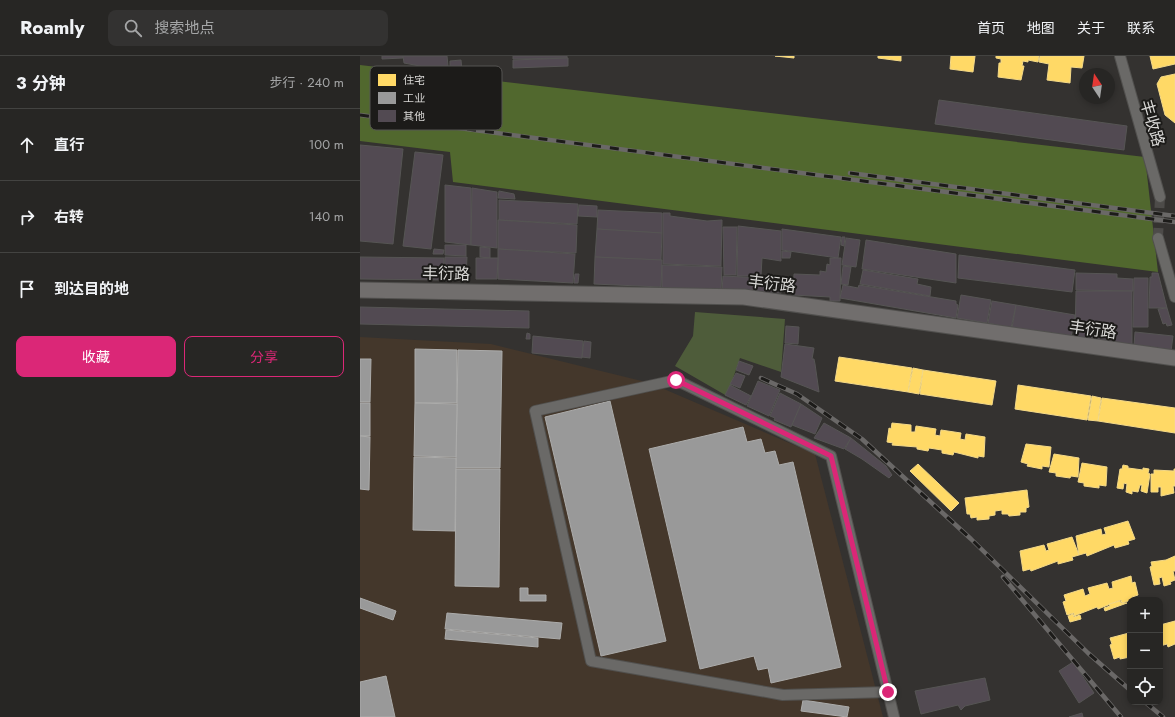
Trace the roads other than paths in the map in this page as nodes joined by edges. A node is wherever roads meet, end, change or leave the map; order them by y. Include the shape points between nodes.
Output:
1 (1120, 56) edge
2 (1160, 197) tunnel mouth
3 (1158, 238) tunnel mouth
4 (360, 290) edge
5 (1175, 297) edge
6 (1175, 358) edge
7 (888, 692) junction
8 (894, 717) edge

1 - 2 street, 丰收路
3 - 5 street
4 - 6 street, 丰衍路 via 744,297
7 - 7 street via 783,695 591,661 535,412 676,380 831,456
7 - 8 street

